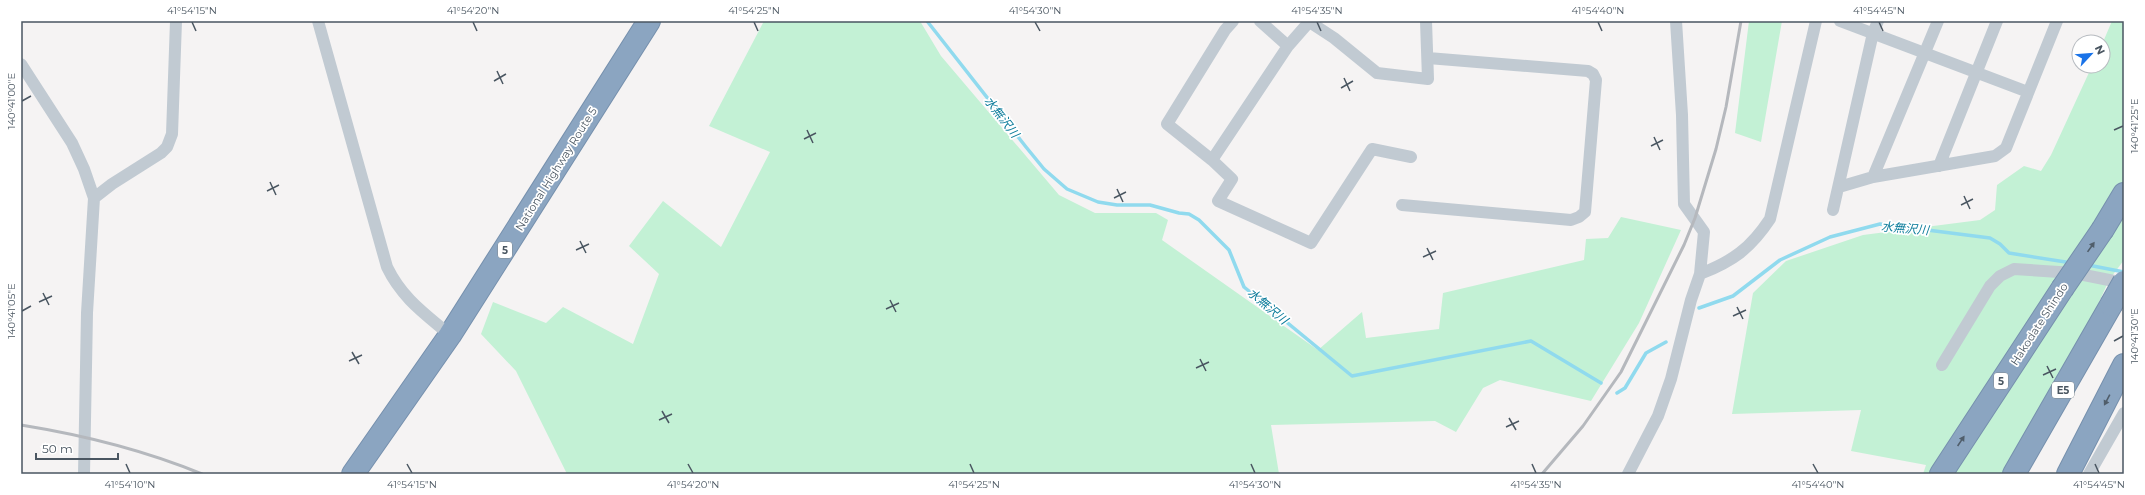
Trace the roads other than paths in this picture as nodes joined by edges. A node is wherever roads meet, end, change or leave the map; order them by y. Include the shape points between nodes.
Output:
1 (176, 21) edge
2 (318, 21) edge
3 (649, 21) edge
4 (1233, 21) edge
5 (1260, 21) edge
6 (1309, 21) edge
7 (1426, 21) edge
8 (1676, 21) edge
9 (1816, 21) edge
10 (1840, 21) edge
11 (1878, 21) edge
12 (1938, 21) edge
13 (1996, 21) edge
14 (2057, 21) edge
15 (1873, 33) junction
16 (1288, 46) junction
17 (1926, 53) junction
18 (1428, 58) junction
19 (21, 64) edge
20 (1975, 72) junction
21 (2028, 92) junction
22 (1411, 157) dead end
23 (1212, 160) junction
24 (1939, 166) junction
25 (1873, 177) junction
26 (1839, 187) junction
27 (2124, 194) edge
28 (94, 198) junction
29 (1402, 205) dead end
30 (1833, 210) dead end
31 (1700, 274) junction
32 (2124, 282) edge
33 (450, 335) junction
34 (1942, 365) dead end
35 (2124, 365) edge
36 (2124, 413) edge
37 (1942, 473) edge
38 (84, 474) edge
39 (353, 474) edge
40 (1628, 474) edge
41 (2014, 474) edge
42 (2068, 474) edge
43 (2089, 474) edge

1 - 28 street via 172,134 167,147
2 - 33 street via 387,267 406,298
3 - 33 highway, National Highway Route 5 / 5
4 - 23 street via 1167,124
5 - 16 street
6 - 16 street
6 - 18 street via 1377,73 1428,79
7 - 18 street
8 - 31 street via 1684,204 1704,232
9 - 31 street via 1770,219 1746,249 1727,263
10 - 15 street
11 - 15 street
12 - 17 street
13 - 20 street
14 - 21 street
15 - 17 street
15 - 26 street
16 - 23 street
17 - 20 street
17 - 25 street
18 - 29 street via 1588,71 1593,74 1596,80 1585,212 1571,220
19 - 28 street via 72,143
20 - 21 street
20 - 24 street
21 - 24 street via 2006,148 1995,156
22 - 23 street via 1372,149 1311,243 1218,201 1232,179
24 - 25 street
25 - 26 street
26 - 30 street
37 -> 27 highway, Hakodate Shindo / 5, bridge
28 - 38 street via 87,313
31 - 40 street via 1658,416
32 - 34 street via 2074,273 2014,269 2000,276 1990,286
32 - 41 highway, E5, bridge
33 - 39 highway, National Highway Route 5 / 5
35 -> 42 highway
36 - 43 street

